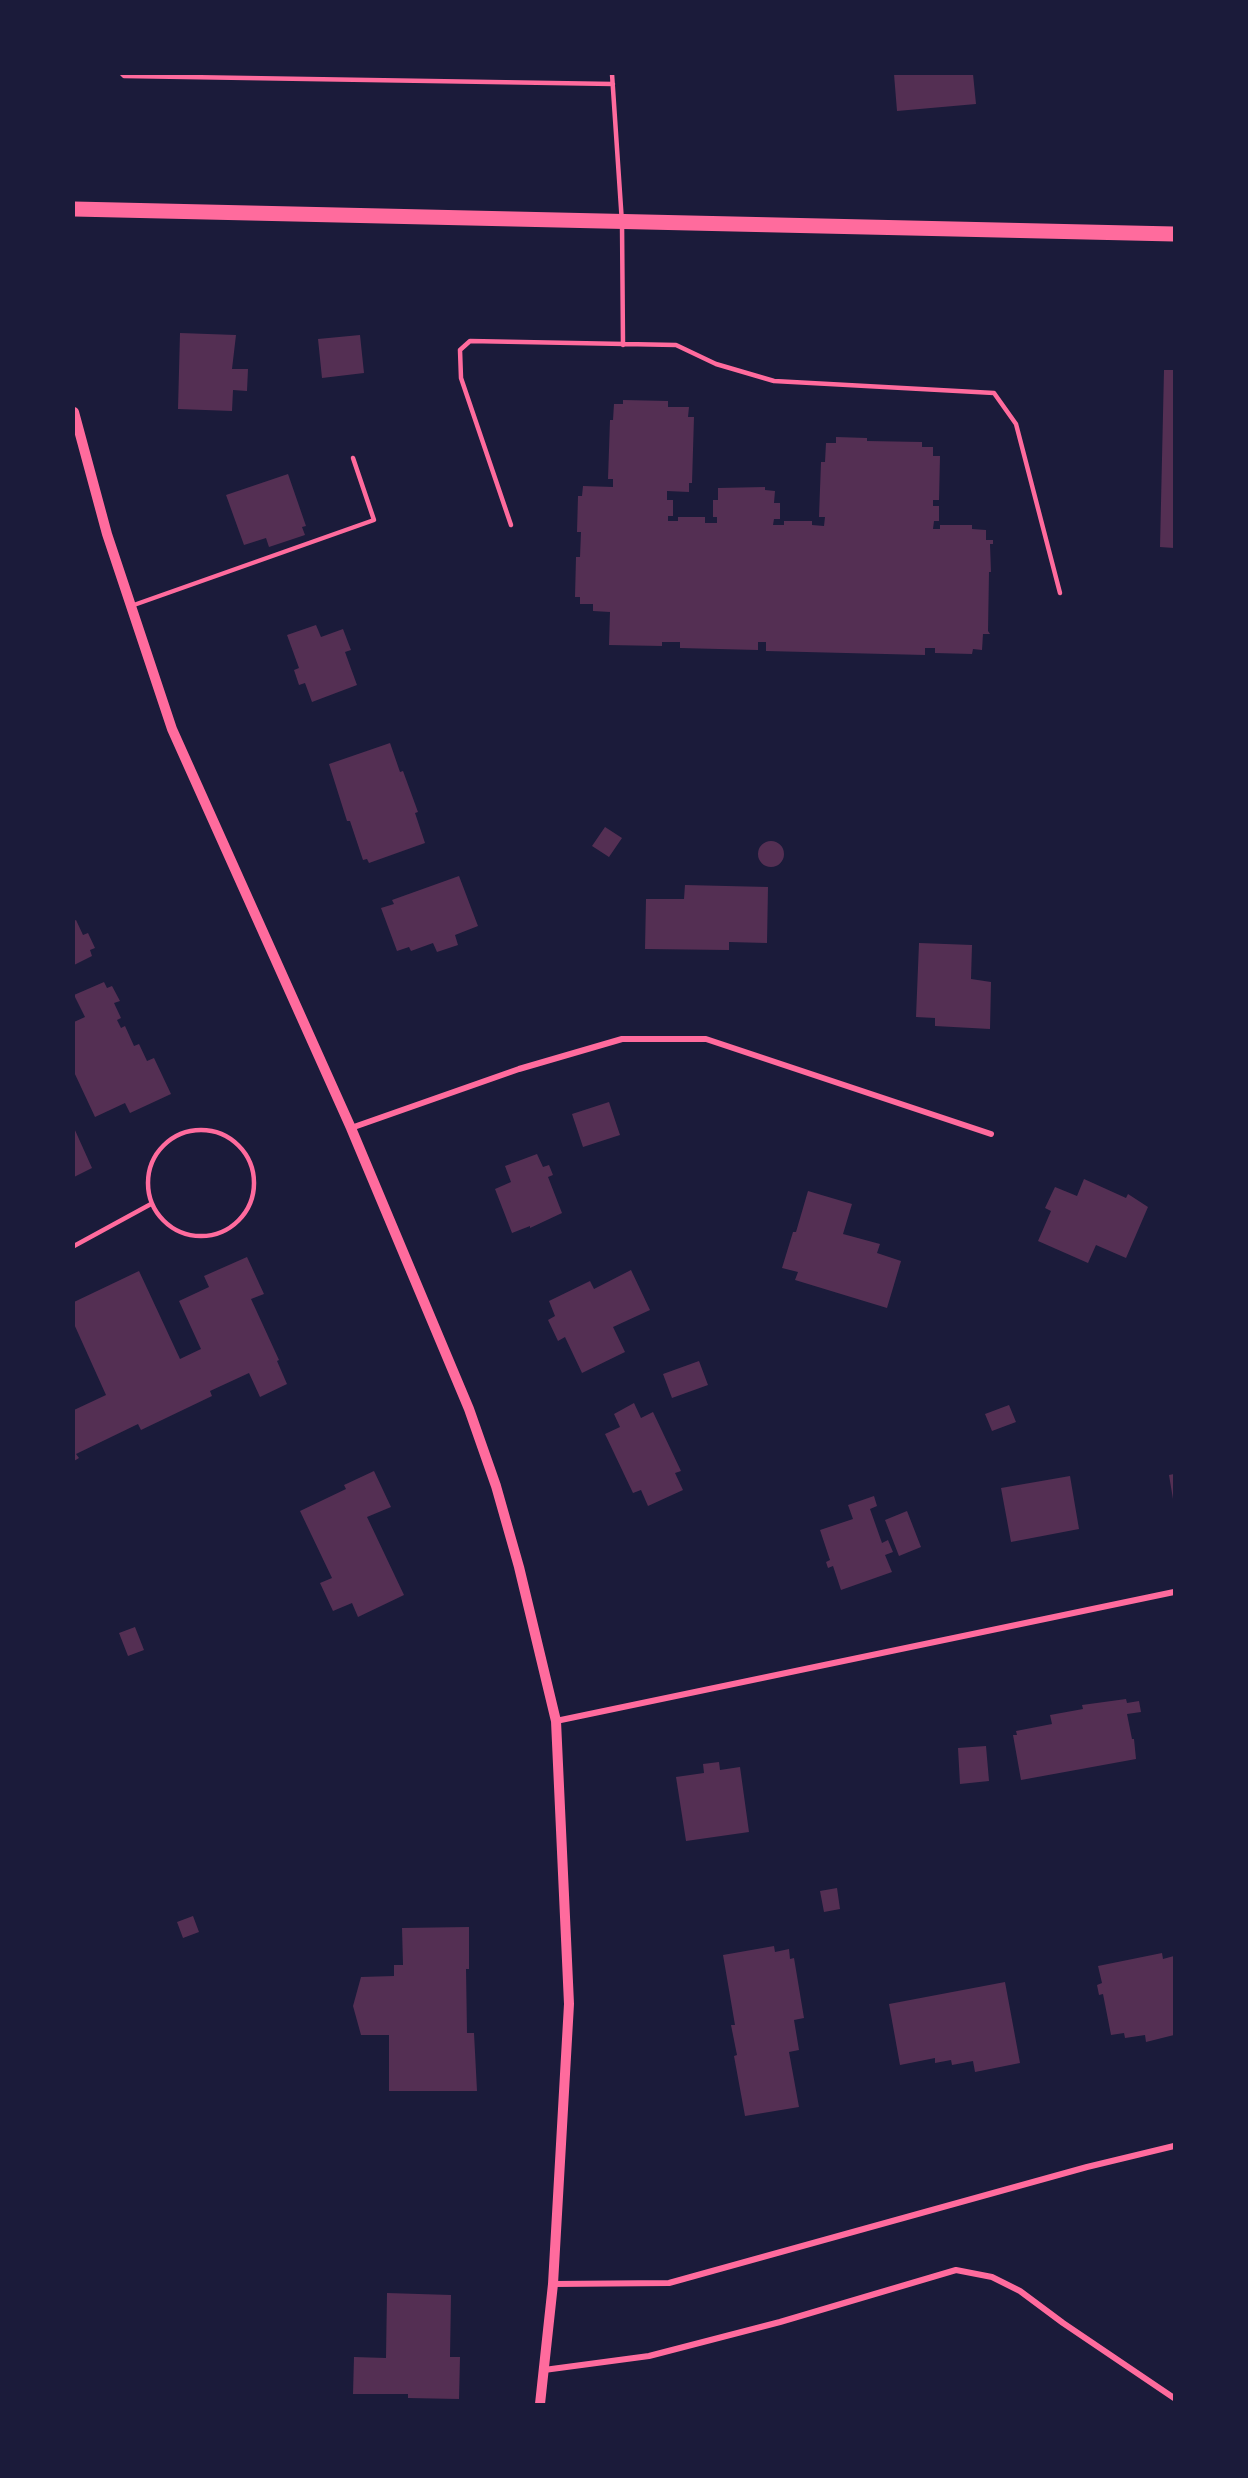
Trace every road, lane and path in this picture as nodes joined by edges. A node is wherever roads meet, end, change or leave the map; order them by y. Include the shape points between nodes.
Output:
1 (122, 74) edge
2 (612, 74) edge
3 (613, 84) junction
4 (74, 208) edge
5 (622, 223) junction
6 (1174, 234) edge
7 (623, 345) junction
8 (74, 412) edge
9 (353, 458) dead end
10 (511, 525) dead end
11 (1060, 593) dead end
12 (131, 606) junction
13 (351, 1128) junction
14 (991, 1134) dead end
15 (151, 1204) junction
16 (74, 1246) edge
17 (1174, 1592) edge
18 (556, 1721) junction
19 (1174, 2146) edge
20 (553, 2284) junction
21 (544, 2370) junction
22 (1174, 2398) edge
23 (540, 2404) edge

1 - 3 lane
2 - 3 lane
3 - 5 lane
4 - 5 main road
5 - 6 main road
5 - 7 lane
7 - 10 lane via 470,341 460,350 461,378
7 - 11 lane via 676,345 716,364 774,381 994,393 1016,424
8 - 12 street
9 - 12 lane via 374,520
12 - 13 street via 172,729
13 - 14 street via 519,1069 622,1039 706,1039
13 - 18 street via 439,1333 488,1464 519,1567
15 - 15 lane via 167,1224 189,1236 223,1232 237,1223 254,1194 249,1160 240,1147 212,1131 179,1134 165,1143 151,1164 147,1188
15 - 16 lane
17 - 18 street
18 - 20 street via 569,2004
19 - 20 street via 669,2283
20 - 21 street
21 - 22 street via 649,2356 956,2270 992,2277 1020,2291
21 - 23 street

